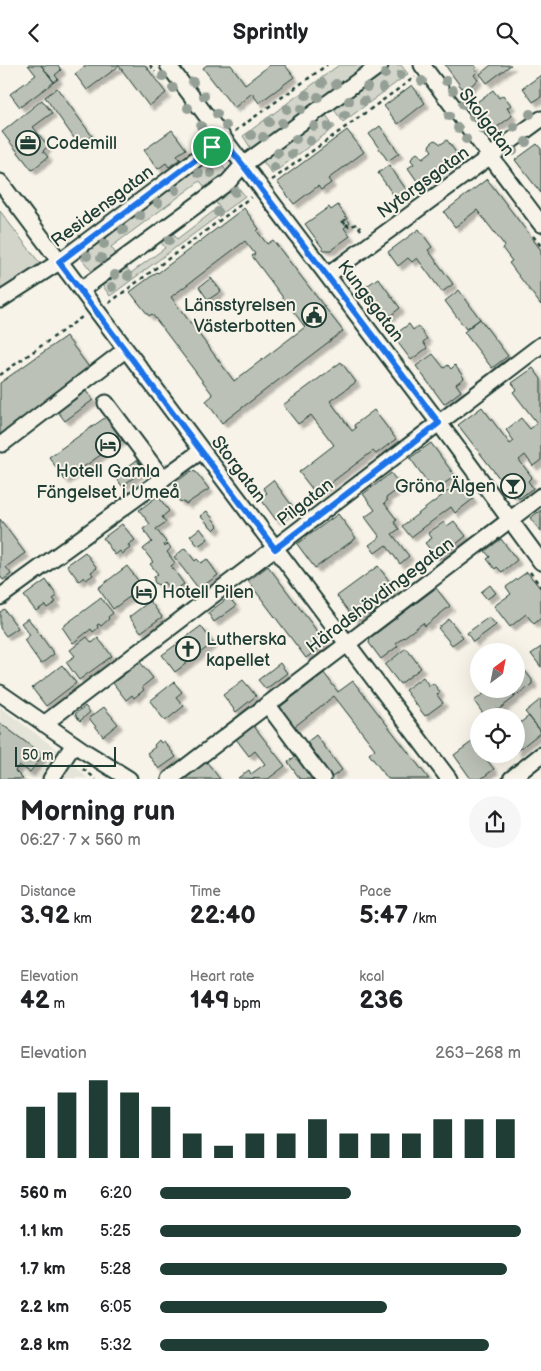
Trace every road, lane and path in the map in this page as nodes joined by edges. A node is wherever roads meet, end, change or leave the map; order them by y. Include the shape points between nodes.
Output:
1 (168, 65) edge
2 (327, 65) edge
3 (380, 65) edge
4 (424, 67) edge
5 (541, 119) edge
6 (223, 139) junction
7 (490, 157) junction
8 (243, 165) junction
9 (0, 182) edge
10 (266, 185) dead end
11 (254, 195) dead end
12 (344, 222) dead end
13 (541, 224) edge
14 (371, 243) junction
15 (59, 262) junction
16 (328, 275) junction
17 (80, 290) junction
18 (0, 300) edge
19 (96, 310) junction
20 (541, 345) edge
21 (125, 349) junction
22 (0, 375) edge
23 (106, 403) dead end
24 (439, 423) junction
25 (2, 444) dead end
26 (201, 451) junction
27 (163, 479) junction
28 (541, 496) edge
29 (510, 520) junction
30 (275, 549) junction
31 (541, 562) edge
32 (0, 597) edge
33 (347, 642) junction
34 (0, 693) edge
35 (267, 704) junction
36 (44, 724) junction
37 (74, 744) junction
38 (541, 755) edge
39 (54, 777) edge
40 (129, 779) edge
41 (170, 779) edge
42 (323, 779) edge
43 (449, 779) edge
44 (510, 779) edge

1 - 6 street, Kungsgatan
2 - 6 path
3 - 8 street
4 - 7 street, Skolgatan
4 - 10 path
5 - 7 street, Nytorgsgatan
6 - 8 street, Kungsgatan
6 - 15 street, Residensgatan
7 - 13 street, Skolgatan
7 - 14 street, Nytorgsgatan
8 - 16 street, Kungsgatan
8 - 17 street via 228,182
9 - 15 street, Storgatan
11 - 19 path
12 - 14 path via 349,227 356,224
14 - 16 street, Nytorgsgatan
15 - 17 street, Storgatan
15 - 18 street, Residensgatan
16 - 24 street, Kungsgatan
17 - 19 street, Storgatan
19 - 21 street, Storgatan
19 - 22 path
20 - 24 street, Pilgatan
21 - 25 street
21 - 26 street, Storgatan
23 - 27 street
24 - 29 street, Kungsgatan
24 - 30 street, Pilgatan
26 - 27 street
26 - 30 street, Storgatan
27 - 32 street
28 - 29 street, Häradshövdingegatan
29 - 31 street, Kungsgatan
29 - 33 street, Häradshövdingegatan
30 - 33 street, Storgatan
30 - 36 street, Pilgatan
33 - 35 street, Häradshövdingegatan
33 - 43 street, Storgatan
34 - 36 street
35 - 41 street, Häradshövdingegatan
35 - 42 street
36 - 37 street
37 - 39 street
37 - 40 street
38 - 44 street

